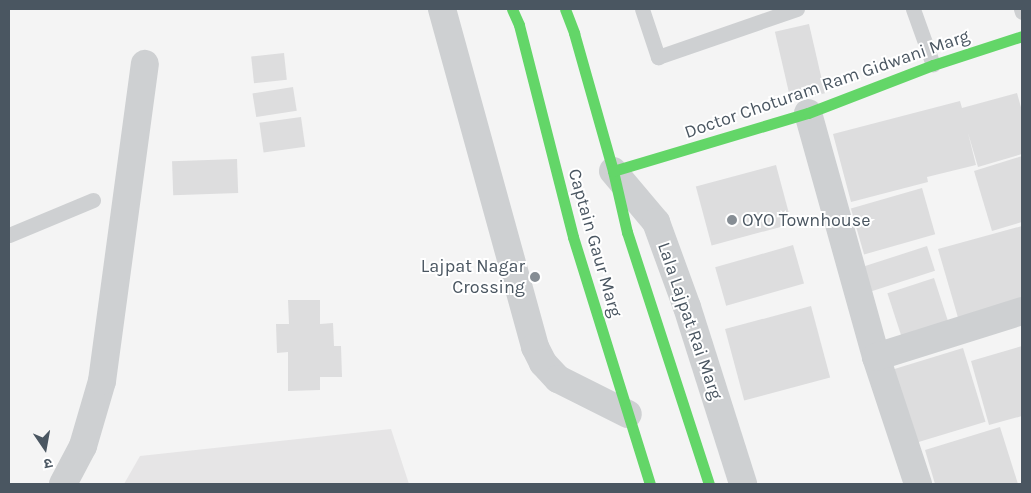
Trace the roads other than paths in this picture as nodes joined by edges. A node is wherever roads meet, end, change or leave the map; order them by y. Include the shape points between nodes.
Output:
1 (442, 9) edge
2 (512, 9) edge
3 (565, 9) edge
4 (642, 9) edge
5 (797, 9) edge
6 (913, 9) edge
7 (1022, 36) edge
8 (145, 64) dead end
9 (933, 65) junction
10 (808, 113) junction
11 (613, 171) junction
12 (93, 200) dead end
13 (9, 235) edge
14 (1022, 311) edge
15 (876, 357) junction
16 (628, 414) junction
17 (63, 484) edge
18 (650, 484) edge
19 (709, 484) edge
20 (743, 484) edge
21 (918, 484) edge

1 - 16 street via 535,347 543,363 558,379
2 - 16 main road, Captain Gaur Marg via 519,25 573,237
3 - 11 main road
4 - 5 lane via 658,57
6 - 9 lane
7 - 9 main road, Doctor Choturam Ram Gidwani Marg
8 - 17 street via 102,381 83,446
9 - 10 main road, Doctor Choturam Ram Gidwani Marg
10 - 11 main road, Doctor Choturam Ram Gidwani Marg
10 - 15 street
11 - 19 main road via 627,232
11 - 20 street, Lala Lajpat Rai Marg via 656,222 687,307
12 - 13 lane
14 - 15 street
15 - 21 street
16 - 18 main road, Captain Gaur Marg

